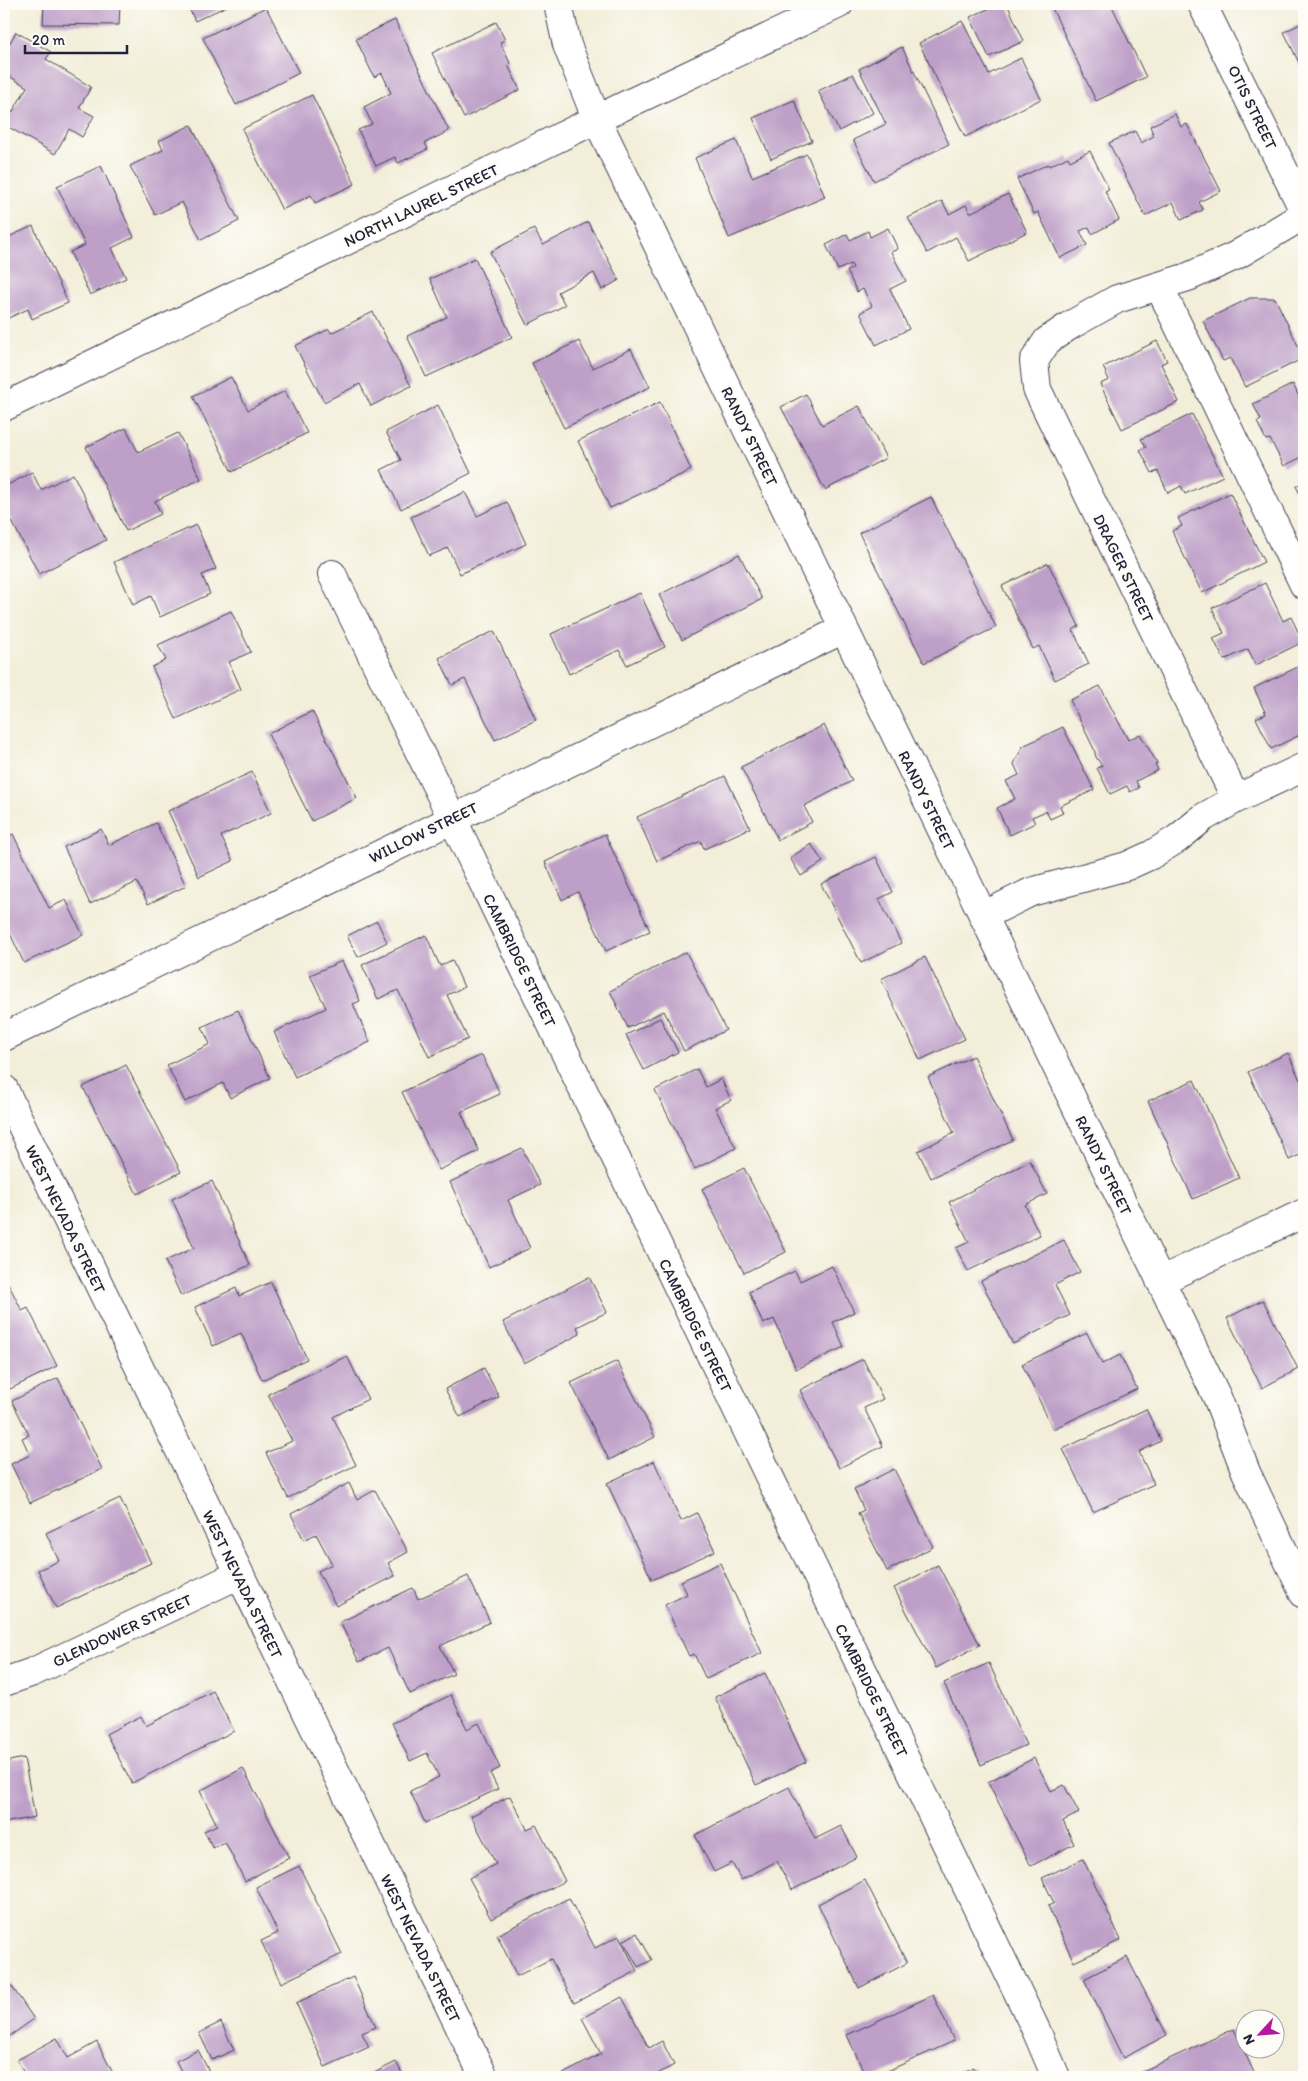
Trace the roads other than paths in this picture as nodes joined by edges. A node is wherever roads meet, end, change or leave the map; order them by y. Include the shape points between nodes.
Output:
1 (558, 4) edge
2 (839, 4) edge
3 (1202, 4) edge
4 (596, 120) junction
5 (1304, 211) edge
6 (1304, 215) edge
7 (1159, 286) junction
8 (4, 407) edge
9 (332, 574) dead end
10 (1304, 585) edge
11 (844, 628) junction
12 (1304, 767) edge
13 (1236, 799) junction
14 (452, 818) junction
15 (983, 916) junction
16 (4, 1037) edge
17 (4, 1090) edge
18 (1304, 1213) edge
19 (1160, 1281) junction
20 (238, 1575) junction
21 (1304, 1594) edge
22 (4, 1682) edge
23 (484, 2077) edge
24 (1056, 2077) edge

1 - 4 street, RANDY STREET via 567,45
2 - 4 street, NORTH LAUREL STREET
3 - 5 street, OTIS STREET
4 - 8 street, NORTH LAUREL STREET
4 - 11 street, RANDY STREET
6 - 7 street, DRAGER STREET via 1235,256
7 - 10 street
7 - 13 street, DRAGER STREET via 1117,299 1047,342 1034,361 1036,388
9 - 14 street, CAMBRIDGE STREET
11 - 14 street, WILLOW STREET
11 - 15 street, RANDY STREET
12 - 13 street
13 - 15 street via 1204,817 1151,855 1127,866 1031,892
14 - 16 street, WILLOW STREET
14 - 24 street, CAMBRIDGE STREET
15 - 19 street, RANDY STREET
17 - 20 street, WEST NEVADA STREET
18 - 19 street
19 - 21 street, RANDY STREET via 1217,1397 1246,1472
20 - 22 street, GLENDOWER STREET via 33,1672
20 - 23 street, WEST NEVADA STREET

